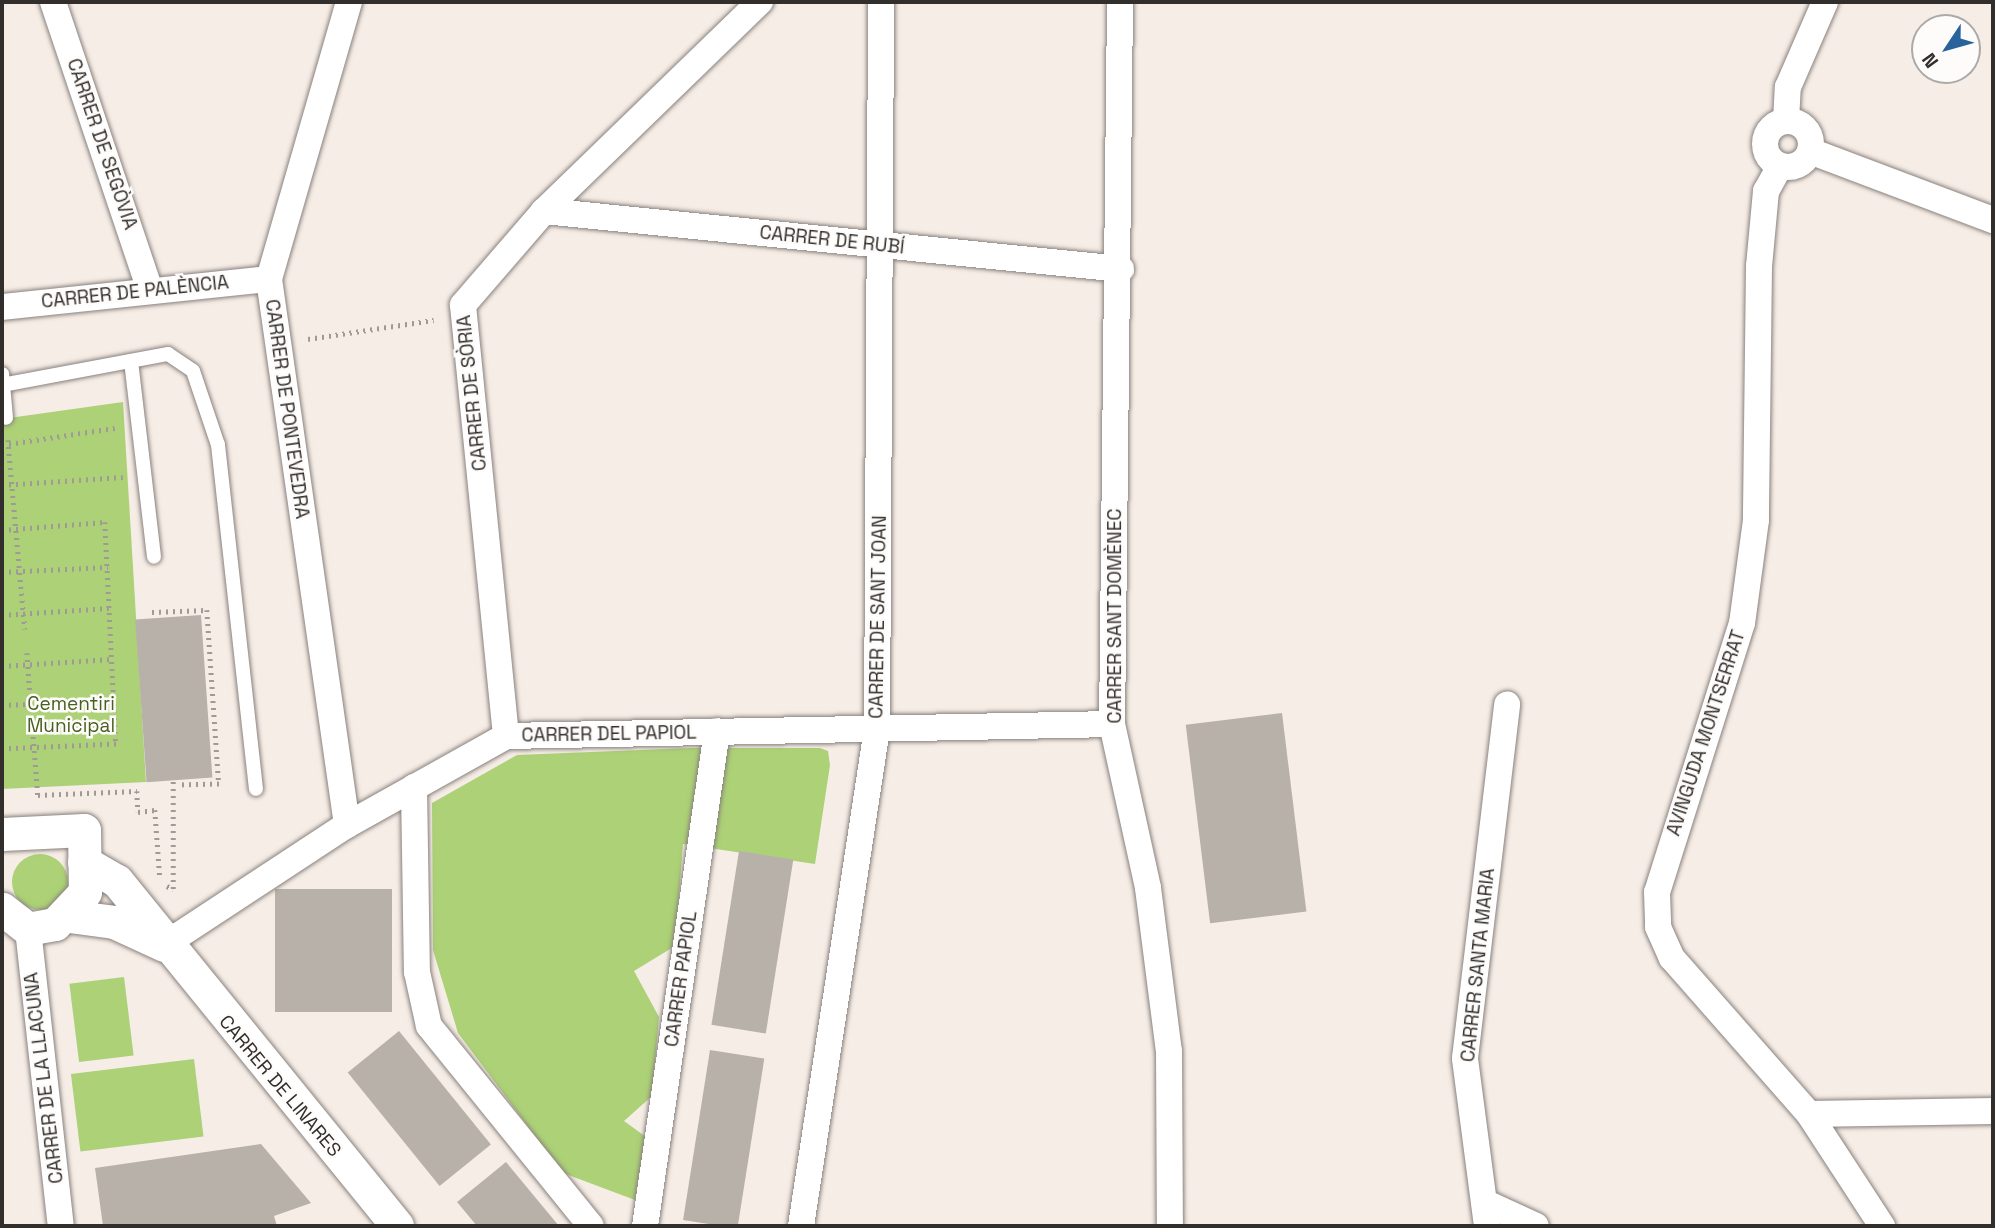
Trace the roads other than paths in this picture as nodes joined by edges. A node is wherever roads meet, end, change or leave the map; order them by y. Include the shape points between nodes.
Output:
1 (53, 2) edge
2 (349, 2) edge
3 (760, 2) edge
4 (881, 2) edge
5 (1120, 2) edge
6 (1825, 2) edge
7 (1786, 121) junction
8 (1810, 151) junction
9 (1780, 166) junction
10 (544, 211) junction
11 (1993, 220) edge
12 (881, 244) junction
13 (1121, 269) junction
14 (269, 279) junction
15 (149, 287) junction
16 (2, 306) edge
17 (131, 361) junction
18 (2, 381) edge
19 (6, 418) road end
20 (154, 557) dead end
21 (1507, 704) dead end
22 (1112, 724) junction
23 (877, 729) junction
24 (717, 731) junction
25 (506, 736) junction
26 (414, 787) junction
27 (256, 789) dead end
28 (348, 825) junction
29 (2, 834) edge
30 (84, 862) junction
31 (69, 916) junction
32 (10, 918) edge
33 (164, 945) junction
34 (1993, 1111) edge
35 (1809, 1114) junction
36 (1486, 1214) edge
37 (61, 1226) edge
38 (397, 1226) edge
39 (591, 1226) edge
40 (645, 1226) edge
41 (801, 1226) edge
42 (1170, 1226) edge
43 (1536, 1226) edge
44 (1882, 1226) edge

1 - 15 street, CARRER DE SEGÒVIA
2 - 14 street, CARRER DE PONTEVEDRA
3 - 10 street, CARRER DE SÒRIA
4 - 12 street, CARRER DE SANT JOAN
5 - 13 street, CARRER SANT DOMÈNEC
6 - 7 street via 1788,87
7 - 8 street via 1806,130
7 - 9 street via 1773,126 1765,143
8 - 9 street via 1798,165
8 - 11 street
9 - 35 street, AVINGUDA MONTSERRAT via 1766,191 1759,266 1756,520 1742,623 1657,892 1658,928 1672,958
10 - 12 street, CARRER DE RUBÍ
10 - 25 street, CARRER DE SÒRIA via 463,305
12 - 13 street, CARRER DE RUBÍ
12 - 23 street, CARRER DE SANT JOAN
13 - 22 street, CARRER SANT DOMÈNEC
14 - 15 street, CARRER DE PALÈNCIA
14 - 28 street, CARRER DE PONTEVEDRA
15 - 16 street, CARRER DE PALÈNCIA
17 - 18 lane
17 - 20 lane
17 - 27 lane via 168,354 193,371 218,445
18 - 19 lane
21 - 36 street, CARRER SANTA MARIA via 1465,1058
22 - 23 street, CARRER DEL PAPIOL
22 - 42 street, CARRER SANT DOMÈNEC via 1148,888 1169,1051
23 - 24 street, CARRER DEL PAPIOL
23 - 41 street, CARRER DE SANT JOAN
24 - 25 street, CARRER DEL PAPIOL
24 - 40 street, CARRER PAPIOL
25 - 26 street, CARRER DEL PAPIOL
26 - 28 street, CARRER DEL PAPIOL
26 - 39 street via 417,972 429,1026
28 - 33 street, CARRER DEL PAPIOL
29 - 30 street via 84,830
30 - 31 street via 85,892
30 - 33 street, CARRER DE LINARES via 117,881
31 - 32 street
31 - 33 street, CARRER DE LINARES via 114,922
32 - 37 street, CARRER DE LA LLACUNA
33 - 38 street, CARRER DE LINARES
34 - 35 street
35 - 44 street, AVINGUDA MONTSERRAT
36 - 43 street

